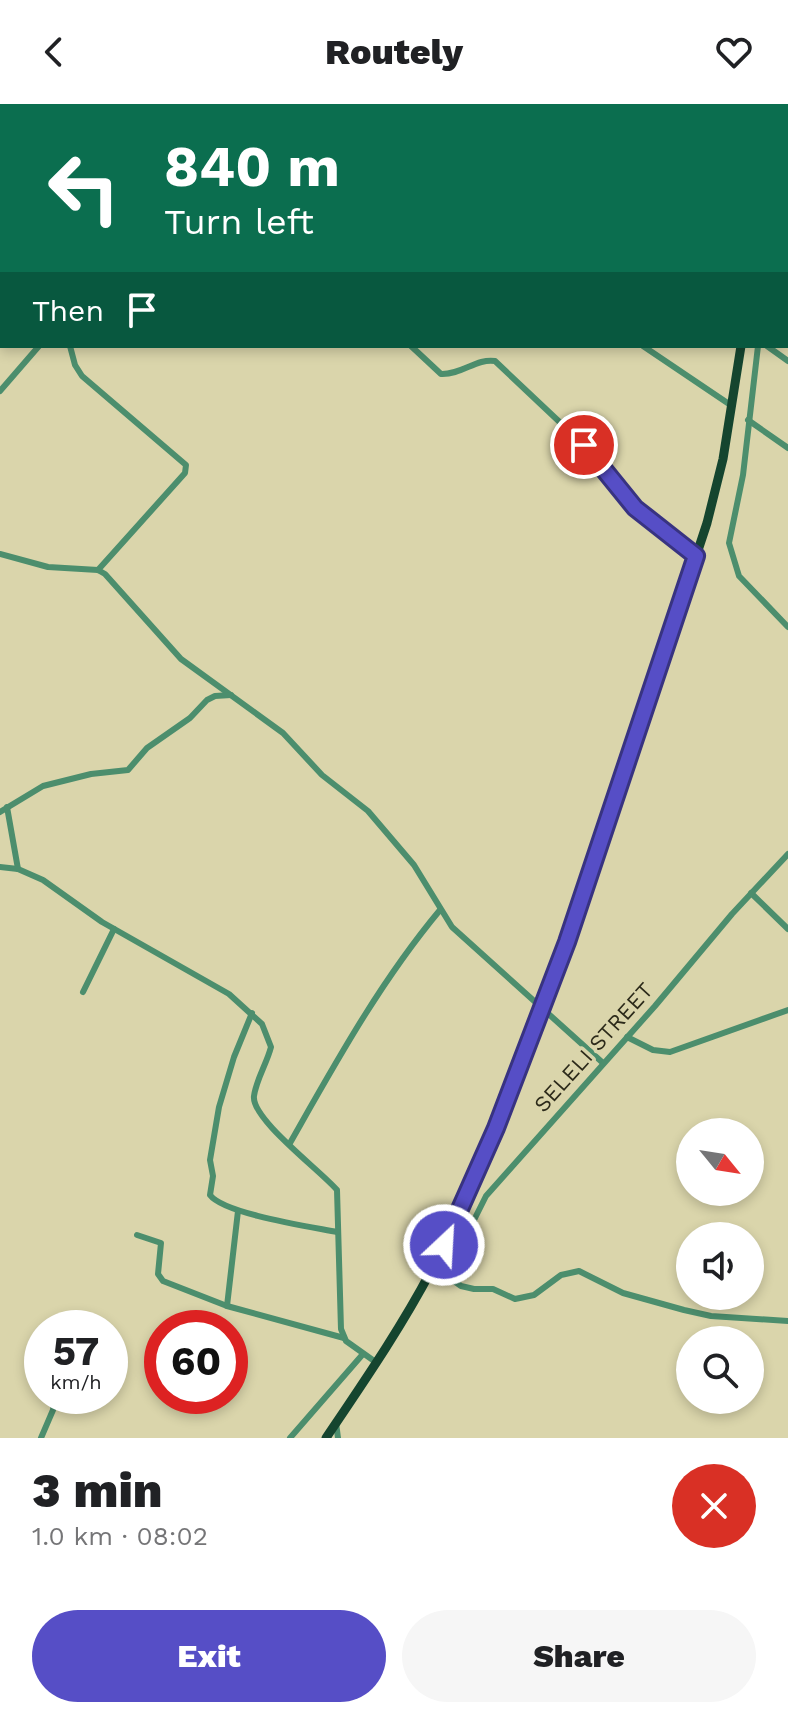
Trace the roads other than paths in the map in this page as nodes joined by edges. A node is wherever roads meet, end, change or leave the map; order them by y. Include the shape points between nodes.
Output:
1 (37, 348) edge
2 (71, 348) edge
3 (413, 348) edge
4 (646, 348) edge
5 (741, 348) edge
6 (758, 348) edge
7 (770, 348) edge
8 (788, 361) edge
9 (0, 391) edge
10 (732, 406) junction
11 (748, 420) junction
12 (788, 448) edge
13 (0, 554) edge
14 (696, 556) junction
15 (98, 570) junction
16 (788, 627) edge
17 (231, 695) junction
18 (7, 807) junction
19 (0, 812) edge
20 (788, 854) edge
21 (0, 867) edge
22 (18, 869) junction
23 (751, 893) junction
24 (440, 910) junction
25 (114, 929) junction
26 (788, 929) edge
27 (83, 992) dead end
28 (542, 1006) junction
29 (788, 1010) edge
30 (252, 1013) junction
31 (627, 1037) junction
32 (603, 1063) junction
33 (290, 1143) junction
34 (238, 1211) junction
35 (337, 1232) junction
36 (137, 1235) dead end
37 (434, 1267) junction
38 (227, 1306) junction
39 (788, 1321) edge
40 (344, 1338) junction
41 (363, 1354) junction
42 (377, 1363) junction
43 (51, 1414) edge
44 (336, 1423) junction
45 (41, 1438) edge
46 (290, 1438) edge
47 (326, 1438) edge
48 (338, 1438) edge

1 - 9 street
2 - 15 street via 82,376 186,465 185,473
3 - 14 street via 441,374 495,361 584,445 649,522
4 - 10 street
5 - 10 main road
6 - 11 street
7 - 8 street
10 - 14 main road
11 - 12 street
11 - 16 street via 729,543 739,576
13 - 15 street via 48,567
14 - 28 main road
15 - 17 street via 181,659
17 - 18 street via 207,700 128,770 53,783
17 - 24 street via 283,733 322,775 368,811 414,865
18 - 19 street
18 - 22 street
20 - 23 street, SELELI STREET
21 - 22 street
22 - 25 street via 52,885
23 - 26 street
23 - 31 street, SELELI STREET
24 - 28 street via 452,927
24 - 33 street via 371,1002
25 - 27 street
25 - 30 street via 209,981
28 - 32 street
28 - 37 main road via 491,1142
29 - 31 street via 670,1052
30 - 33 street via 267,1031 271,1047 255,1102
30 - 34 street via 226,1085 210,1160 212,1198
31 - 32 street, SELELI STREET
32 - 37 street, SELELI STREET via 486,1196 456,1253
33 - 35 street via 337,1190
34 - 35 street
34 - 38 street
35 - 40 street
36 - 38 street via 161,1243 161,1279
37 - 39 street via 461,1286 493,1289 515,1299 579,1271 623,1293 684,1310
37 - 42 main road
38 - 40 street
40 - 41 street
41 - 42 street
41 - 46 street
42 - 44 main road
43 - 45 street
44 - 47 main road
44 - 48 street

